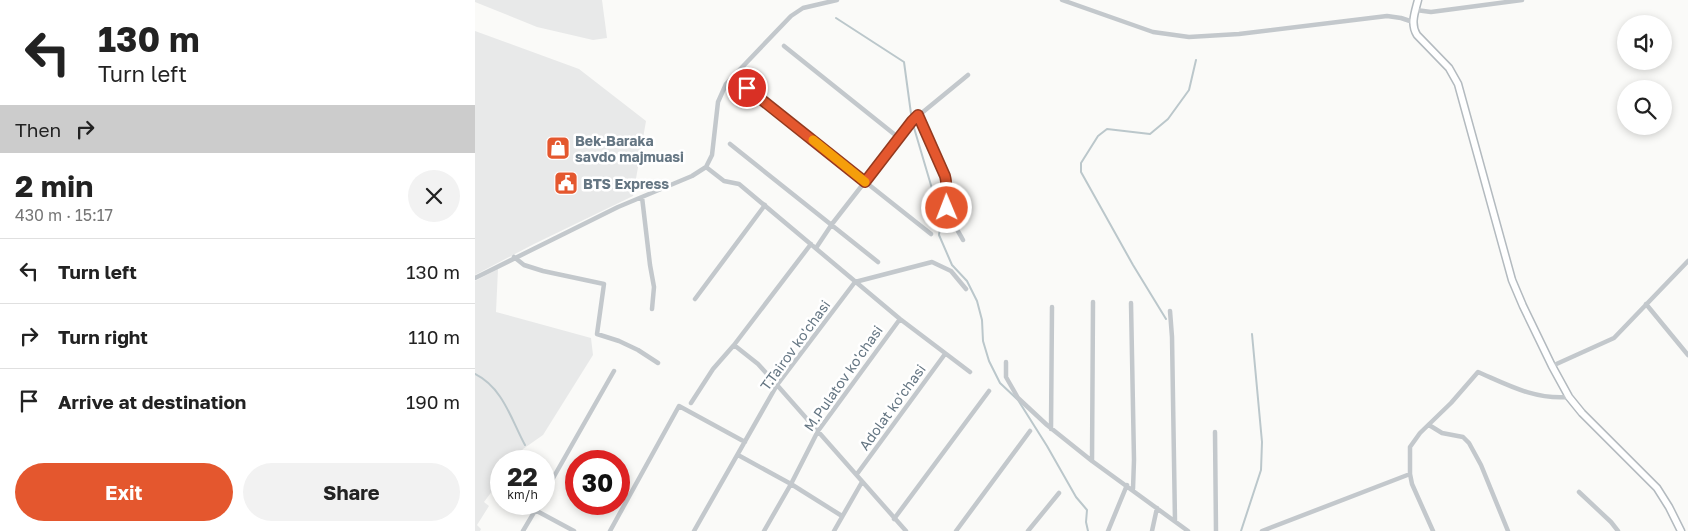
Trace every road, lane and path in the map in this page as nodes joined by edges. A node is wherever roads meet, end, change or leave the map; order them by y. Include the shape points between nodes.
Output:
1 (837, 0) edge
2 (1062, 0) edge
3 (1418, 0) edge
4 (1522, 0) edge
5 (1416, 10) junction
6 (1413, 22) junction
7 (784, 46) dead end
8 (968, 75) dead end
9 (747, 88) dead end
10 (918, 115) junction
11 (899, 138) junction
12 (730, 144) dead end
13 (706, 167) junction
14 (865, 182) junction
15 (642, 197) junction
16 (765, 205) junction
17 (832, 224) junction
18 (931, 234) dead end
19 (963, 240) dead end
20 (811, 244) junction
21 (816, 248) junction
22 (514, 257) junction
23 (878, 262) dead end
24 (1688, 262) edge
25 (475, 278) edge
26 (855, 282) junction
27 (966, 289) dead end
28 (695, 299) dead end
29 (1093, 302) dead end
30 (1131, 303) dead end
31 (1646, 304) junction
32 (1052, 307) dead end
33 (652, 309) dead end
34 (1170, 311) dead end
35 (899, 319) junction
36 (734, 345) junction
37 (945, 354) junction
38 (1688, 355) edge
39 (1006, 362) dead end
40 (658, 363) dead end
41 (1552, 366) junction
42 (613, 371) dead end
43 (970, 372) dead end
44 (777, 385) junction
45 (989, 391) dead end
46 (1569, 397) junction
47 (691, 404) dead end
48 (1429, 425) junction
49 (1051, 429) junction
50 (818, 431) junction
51 (1030, 431) dead end
52 (1215, 432) dead end
53 (745, 442) junction
54 (738, 455) junction
55 (1092, 461) junction
56 (555, 474) edge
57 (857, 474) junction
58 (1410, 474) junction
59 (862, 482) junction
60 (791, 484) junction
61 (1127, 484) junction
62 (1133, 489) junction
63 (1579, 492) dead end
64 (1059, 493) dead end
65 (1157, 508) junction
66 (532, 515) edge
67 (544, 515) edge
68 (842, 516) junction
69 (894, 519) junction
70 (1175, 521) junction
71 (900, 525) junction
72 (523, 531) edge
73 (574, 531) edge
74 (610, 531) edge
75 (694, 531) edge
76 (764, 531) edge
77 (834, 531) edge
78 (897, 531) edge
79 (906, 531) edge
80 (956, 531) edge
81 (1028, 531) edge
82 (1108, 531) edge
83 (1152, 531) edge
84 (1188, 531) edge
85 (1216, 531) edge
86 (1262, 531) edge
87 (1433, 531) edge
88 (1508, 531) edge
89 (1618, 531) edge
90 (1681, 531) edge

1 - 13 street via 803,8 791,16 726,84 718,102 712,155
2 - 6 street via 1153,32 1189,37 1387,16
3 - 5 street
4 - 5 street via 1431,12
5 - 6 street
6 - 41 street via 1417,36 1449,68 1458,84 1513,280
7 - 11 street
8 - 10 street
9 - 14 street
10 - 11 street
10 - 19 street via 945,176 947,208
11 - 14 street
12 - 17 street
13 - 15 street
13 - 16 street via 724,181 739,184
14 - 17 street
14 - 18 street
15 - 22 street
15 - 33 street via 654,287
16 - 20 street
16 - 28 street
17 - 21 street
17 - 23 street
20 - 21 street
20 - 36 street
21 - 26 street
22 - 25 street
22 - 40 street via 543,271 604,284 597,334 638,350
24 - 31 street
26 - 27 street via 931,262 951,271
26 - 35 street
26 - 44 street, T.Tairov ko'chasi
29 - 55 street
30 - 62 street
31 - 38 street
31 - 41 street via 1614,338
32 - 49 street
34 - 70 street
35 - 37 street
35 - 50 street, M.Pulatov ko'chasi
36 - 44 street
36 - 47 street via 713,369
37 - 43 street
37 - 57 street, Adolat ko'chasi
39 - 49 street via 1006,377 1013,391
41 - 46 street
42 - 56 street
44 - 50 street
44 - 53 street, T.Tairov ko'chasi
45 - 69 street
46 - 48 street via 1523,392 1478,372
46 - 90 street via 1653,482
48 - 58 street via 1411,447
48 - 88 street via 1442,433 1463,437 1469,443
49 - 55 street
50 - 57 street
50 - 60 street, M.Pulatov ko'chasi
51 - 80 street
52 - 85 street
53 - 54 street, T.Tairov ko'chasi
53 - 74 street via 679,406
54 - 60 street
54 - 75 street, T.Tairov ko'chasi
55 - 61 street
57 - 59 street
58 - 86 street
58 - 87 street
59 - 68 street
59 - 69 street
60 - 68 street
60 - 76 street, M.Pulatov ko'chasi
61 - 62 street
61 - 82 street
62 - 65 street
63 - 89 street
64 - 81 street
65 - 70 street
65 - 83 street
66 - 72 street
67 - 73 street
68 - 77 street
69 - 71 street
70 - 84 street
71 - 78 street
71 - 79 street

